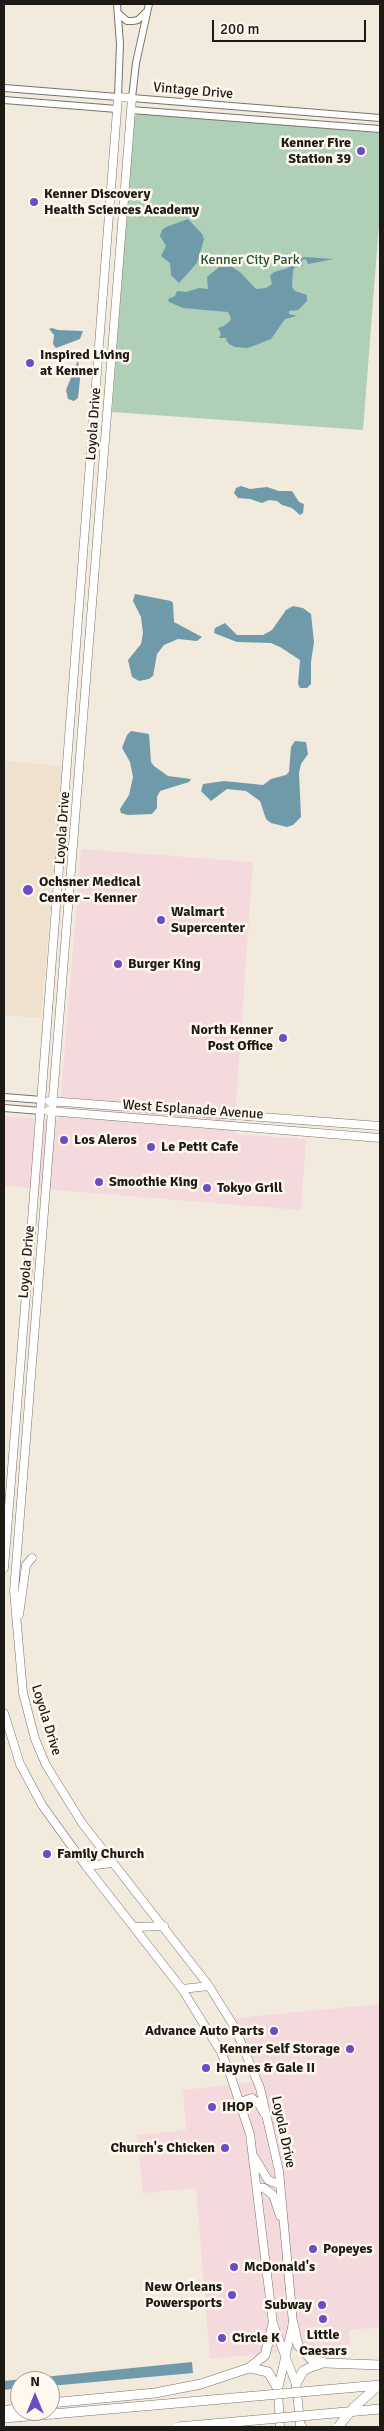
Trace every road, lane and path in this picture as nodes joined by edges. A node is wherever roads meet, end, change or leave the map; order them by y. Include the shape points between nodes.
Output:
1 (117, 4) edge
2 (149, 6) edge
3 (118, 14) junction
4 (4, 88) edge
5 (118, 97) junction
6 (132, 98) junction
7 (4, 100) edge
8 (117, 109) junction
9 (130, 110) junction
10 (274, 110) junction
11 (341, 115) junction
12 (380, 118) edge
13 (273, 121) junction
14 (340, 126) junction
15 (380, 129) edge
16 (107, 244) junction
17 (120, 245) junction
18 (99, 350) junction
19 (112, 351) junction
20 (92, 434) junction
21 (105, 435) junction
22 (84, 538) junction
23 (97, 540) junction
24 (81, 575) junction
25 (94, 577) junction
26 (74, 675) junction
27 (87, 676) junction
28 (59, 861) junction
29 (73, 862) junction
30 (4, 1097) edge
31 (42, 1100) junction
32 (53, 1101) junction
33 (133, 1107) junction
34 (4, 1108) edge
35 (189, 1110) junction
36 (41, 1111) junction
37 (52, 1112) junction
38 (245, 1114) junction
39 (132, 1118) junction
40 (305, 1119) junction
41 (188, 1122) junction
42 (380, 1126) edge
43 (244, 1127) junction
44 (304, 1131) junction
45 (39, 1134) junction
46 (50, 1135) junction
47 (380, 1138) edge
48 (32, 1558) dead end
49 (4, 1568) edge
50 (17, 1624) junction
51 (4, 1713) edge
52 (113, 1863) junction
53 (86, 1866) junction
54 (164, 1926) junction
55 (134, 1927) junction
56 (209, 1986) junction
57 (182, 1989) junction
58 (245, 2048) junction
59 (221, 2052) junction
60 (240, 2102) junction
61 (271, 2129) junction
62 (254, 2156) junction
63 (280, 2185) junction
64 (257, 2187) junction
65 (283, 2222) junction
66 (293, 2322) junction
67 (273, 2324) junction
68 (286, 2355) junction
69 (326, 2363) junction
70 (380, 2365) edge
71 (249, 2368) junction
72 (296, 2384) junction
73 (380, 2385) edge
74 (278, 2389) junction
75 (60, 2402) edge
76 (380, 2409) edge
77 (4, 2418) edge
78 (178, 2427) edge
79 (280, 2427) edge
80 (301, 2427) edge
81 (338, 2427) edge

1 - 3 street
2 - 3 street via 138,20 127,21
2 - 6 street
3 - 5 street
4 - 5 street, Vintage Drive
5 - 6 main road, Vintage Drive
5 - 8 main road, Loyola Drive
6 - 9 main road, Loyola Drive
6 - 10 street, Vintage Drive
7 - 8 street, Vintage Drive
8 - 9 main road, Vintage Drive
8 - 16 main road, Loyola Drive
9 - 13 street, Vintage Drive
9 - 17 main road, Loyola Drive
10 - 11 street, Vintage Drive
10 - 13 street
11 - 12 street, Vintage Drive
11 - 14 street
13 - 14 street, Vintage Drive
14 - 15 street, Vintage Drive
16 - 17 main road
16 - 18 main road, Loyola Drive
17 - 19 main road, Loyola Drive
18 - 19 main road
18 - 20 main road, Loyola Drive
19 - 21 main road, Loyola Drive
20 - 21 main road
20 - 22 main road, Loyola Drive
21 - 23 main road, Loyola Drive
22 - 23 main road
22 - 24 main road, Loyola Drive
23 - 25 main road, Loyola Drive
24 - 25 main road
24 - 26 main road, Loyola Drive
25 - 27 main road, Loyola Drive
26 - 27 main road
26 - 28 main road, Loyola Drive
27 - 29 main road, Loyola Drive
28 - 29 main road
28 - 31 main road, Loyola Drive
29 - 32 main road, Loyola Drive
30 - 31 street, West Esplanade Avenue
31 - 32 main road, West Esplanade Avenue
31 - 36 main road, Loyola Drive
32 - 33 main road, West Esplanade Avenue
32 - 37 main road, Loyola Drive
33 - 35 main road, West Esplanade Avenue
33 - 39 main road
34 - 36 street, West Esplanade Avenue
35 - 38 main road, West Esplanade Avenue
35 - 41 main road
36 - 37 main road, West Esplanade Avenue
36 - 45 main road, Loyola Drive
37 - 39 main road, West Esplanade Avenue
37 - 46 main road, Loyola Drive
38 - 40 main road, West Esplanade Avenue
38 - 43 main road
39 - 41 main road, West Esplanade Avenue
40 - 42 main road, West Esplanade Avenue
40 - 44 main road
41 - 43 main road, West Esplanade Avenue
43 - 44 main road, West Esplanade Avenue
44 - 47 main road, West Esplanade Avenue
45 - 46 main road
45 - 49 main road, Loyola Drive
46 - 50 main road, Loyola Drive via 14,1571
48 - 50 main road via 26,1565
50 - 52 main road, Loyola Drive via 23,1693 46,1765 68,1803
51 - 53 main road via 12,1742 32,1788
52 - 53 main road
52 - 54 main road, Loyola Drive
53 - 55 main road
54 - 55 main road
54 - 56 main road, Loyola Drive
55 - 57 main road
56 - 57 main road
56 - 58 main road, Loyola Drive
57 - 59 main road
58 - 59 main road
58 - 61 main road, Loyola Drive
59 - 60 main road
60 - 61 main road via 255,2099
60 - 62 main road
61 - 63 main road, Loyola Drive
62 - 63 main road via 268,2180
62 - 64 main road
63 - 65 main road, Loyola Drive
64 - 65 main road via 273,2195
64 - 67 main road
65 - 66 main road, Loyola Drive
66 - 68 main road, Loyola Drive
66 - 69 highway via 302,2351 311,2359
67 - 68 main road
67 - 71 highway via 265,2355
68 - 72 main road
68 - 74 main road, Loyola Drive
69 - 70 highway
69 - 72 highway via 303,2372
71 - 74 highway via 268,2372
71 - 75 highway via 201,2384 155,2393
72 - 80 main road
73 - 77 highway, bridge
73 - 81 highway, bridge via 352,2408
74 - 79 main road, Loyola Drive
76 - 78 highway, bridge

